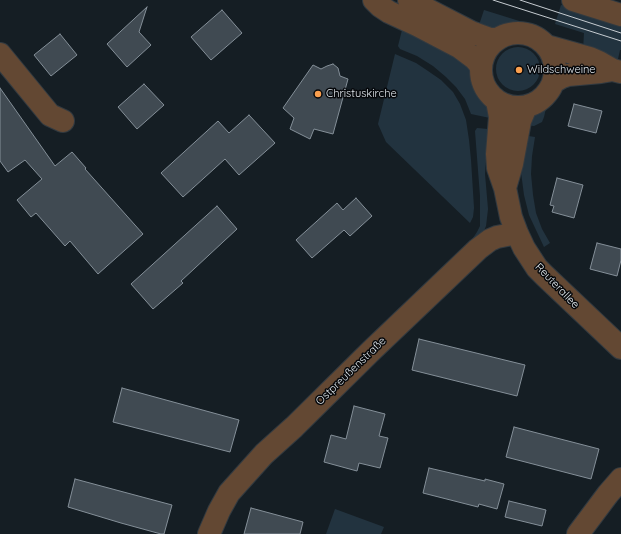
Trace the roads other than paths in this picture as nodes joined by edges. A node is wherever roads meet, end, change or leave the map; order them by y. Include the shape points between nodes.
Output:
1 (374, 0) edge
2 (409, 0) edge
3 (573, 0) edge
4 (621, 15) edge
5 (498, 39) junction
6 (547, 46) junction
7 (0, 54) edge
8 (481, 66) junction
9 (617, 71) edge
10 (554, 81) junction
11 (497, 101) junction
12 (526, 107) junction
13 (63, 121) dead end
14 (505, 188) junction
15 (517, 233) junction
16 (621, 348) edge
17 (621, 479) edge
18 (209, 534) edge
19 (578, 534) edge

1 - 8 street via 390,12 459,47
2 - 5 street via 471,32 490,39
3 - 4 street
5 - 6 street via 508,34 529,34
5 - 8 street via 486,50
6 - 9 street via 590,58
6 - 10 street via 555,62
7 - 13 street via 50,114
8 - 11 street via 484,86
9 - 10 street via 568,75
10 - 12 street via 541,100
11 - 12 street via 516,108
11 - 14 street, Reuterallee via 500,117 498,168
12 - 14 street, Reuterallee via 520,121
14 - 15 street, Reuterallee
15 - 16 street, Reuterallee via 537,268
15 - 18 street, Ostpreußenstraße via 493,239 478,249 264,454 229,492
17 - 19 street

